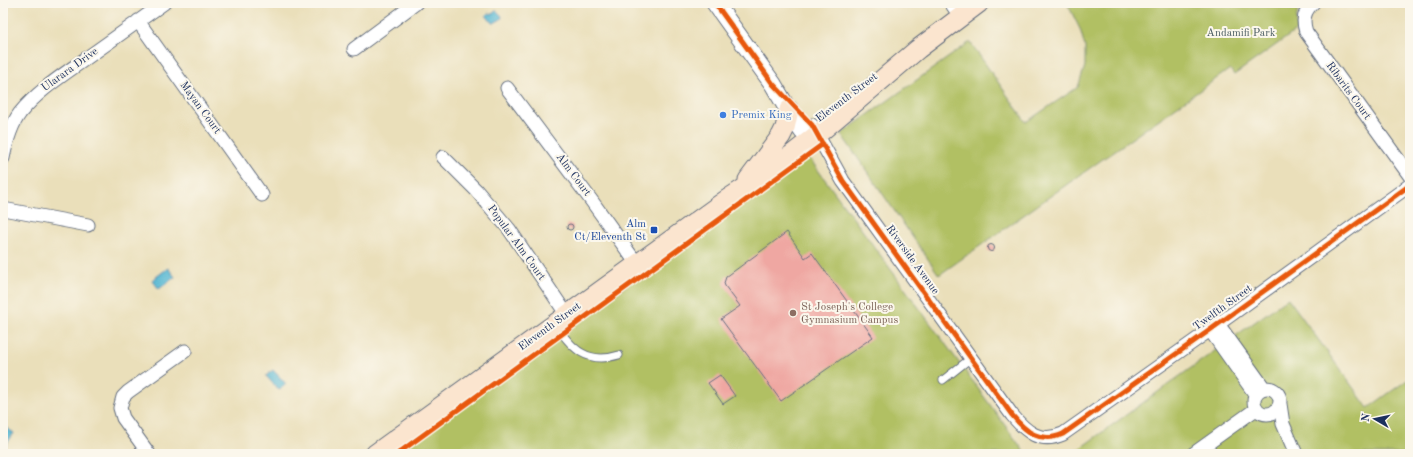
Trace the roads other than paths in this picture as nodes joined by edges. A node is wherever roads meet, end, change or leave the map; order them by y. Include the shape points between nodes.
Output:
1 (164, 3) edge
2 (416, 3) edge
3 (715, 3) edge
4 (979, 3) edge
5 (1313, 3) edge
6 (956, 10) edge
7 (138, 21) junction
8 (354, 49) dead end
9 (773, 84) junction
10 (507, 88) dead end
11 (788, 110) junction
12 (810, 133) junction
13 (3, 158) edge
14 (443, 158) dead end
15 (1410, 176) edge
16 (747, 181) junction
17 (1410, 185) edge
18 (262, 195) dead end
19 (726, 200) junction
20 (3, 209) edge
21 (88, 226) dead end
22 (638, 264) junction
23 (561, 319) junction
24 (1214, 327) junction
25 (186, 351) dead end
26 (619, 355) dead end
27 (970, 358) junction
28 (943, 380) dead end
29 (1260, 391) junction
30 (1280, 404) junction
31 (1261, 411) junction
32 (1283, 424) junction
33 (1044, 438) joint
34 (149, 454) edge
35 (375, 454) edge
36 (1193, 454) edge
37 (1296, 454) edge

1 - 7 street, Ularara Drive
2 - 8 street
3 - 9 street, Riverside Avenue
4 - 6 main road, Eleventh Street
5 - 15 street, Ribarits Court via 1304,19 1306,32
6 - 12 main road, Eleventh Street via 918,49
7 - 13 street, Ularara Drive via 46,87 30,102 19,114 5,146
7 - 18 street, Mayan Court
9 - 11 street, Riverside Avenue
9 - 12 street, Riverside Avenue
10 - 22 street, Alm Court
11 - 12 street, Riverside Avenue
11 - 16 main road via 781,136
12 - 16 main road, Eleventh Street
12 - 19 main road, Eleventh Street via 772,170
12 - 27 street, Riverside Avenue
14 - 23 street, Popular Alm Court via 476,190 508,229
16 - 19 main road, Eleventh Street
17 - 24 street, Twelfth Street
19 - 22 main road, Eleventh Street
20 - 21 street
22 - 23 main road, Eleventh Street
23 - 26 lane via 570,345 578,352 608,359
23 - 35 main road, Eleventh Street
24 - 29 street
24 - 33 street, Twelfth Street via 1063,434
25 - 34 street via 128,392 121,402 120,413
27 - 28 lane
27 - 33 street, Riverside Avenue via 1020,425 1027,432
29 - 30 street via 1273,388 1277,391
29 - 31 street via 1254,400
30 - 31 street via 1275,411
30 - 32 street
31 - 32 street
31 - 36 street
32 - 37 street

